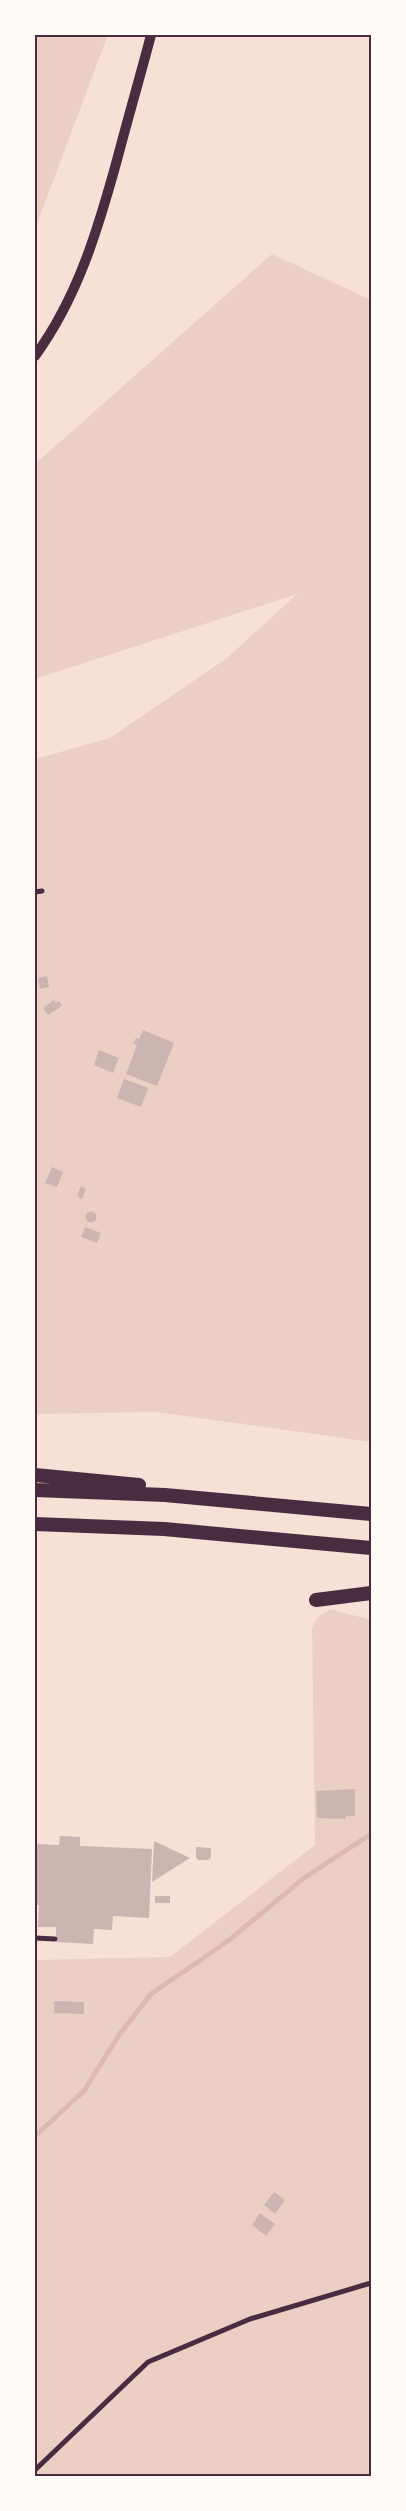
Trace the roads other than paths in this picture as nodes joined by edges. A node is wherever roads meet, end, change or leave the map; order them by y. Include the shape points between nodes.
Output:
1 (151, 35) edge
2 (35, 356) edge
3 (42, 891) dead end
4 (35, 892) edge
5 (35, 1475) edge
6 (35, 1490) edge
7 (287, 1505) junction
8 (371, 1514) edge
9 (35, 1524) edge
10 (371, 1548) edge
11 (371, 1593) edge
12 (316, 1600) dead end
13 (35, 1938) edge
14 (55, 1939) dead end
15 (371, 2283) edge
16 (35, 2470) edge

1 - 2 main road via 86,264 55,326
3 - 4 street
5 - 7 highway via 214,1492
6 - 7 highway via 165,1494
7 - 8 highway
9 - 10 highway via 164,1529
11 - 12 highway
13 - 14 street
15 - 16 street via 250,2319 148,2362

